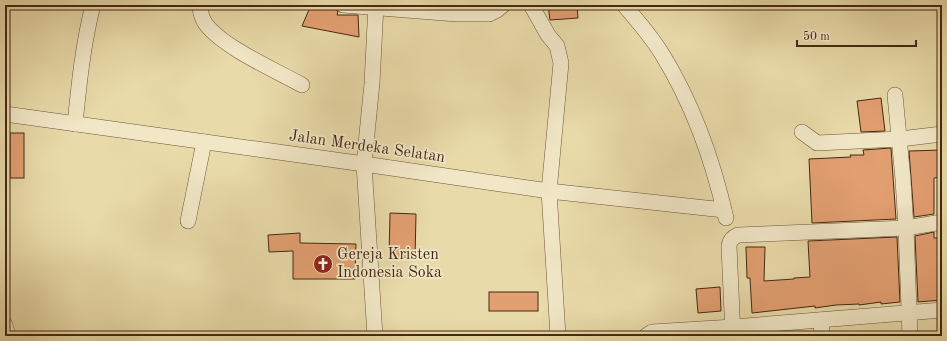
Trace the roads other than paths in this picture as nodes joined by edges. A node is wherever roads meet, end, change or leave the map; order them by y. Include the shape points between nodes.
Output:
1 (93, 5) edge
2 (200, 5) edge
3 (343, 5) edge
4 (503, 5) edge
5 (531, 5) edge
6 (624, 5) edge
7 (376, 6) edge
8 (302, 85) dead end
9 (895, 94) dead end
10 (5, 114) edge
11 (74, 124) junction
12 (802, 132) dead end
13 (942, 134) edge
14 (900, 139) junction
15 (204, 142) junction
16 (364, 164) junction
17 (548, 191) junction
18 (188, 222) dead end
19 (942, 222) edge
20 (727, 224) junction
21 (906, 228) junction
22 (942, 310) edge
23 (909, 312) junction
24 (821, 320) junction
25 (5, 326) edge
26 (733, 332) edge
27 (8, 336) edge
28 (375, 336) edge
29 (558, 336) edge
30 (646, 336) edge
31 (822, 336) edge
32 (910, 336) edge

1 - 11 street
2 - 8 street via 205,23 218,36
3 - 7 street
4 - 7 street via 489,14 457,14
5 - 17 street via 557,46 561,63
6 - 20 street via 661,53 698,126 713,166
7 - 16 street
9 - 14 street
10 - 11 street, Jalan Merdeka Selatan
11 - 15 street, Jalan Merdeka Selatan
12 - 14 street via 817,143
13 - 14 street
14 - 21 street
15 - 16 street, Jalan Merdeka Selatan
15 - 18 street
16 - 17 street, Jalan Merdeka Selatan
16 - 28 street
17 - 20 street, Jalan Merdeka Selatan
17 - 29 street
19 - 21 street
20 - 21 street via 738,235
20 - 26 street
21 - 23 street
22 - 23 street
23 - 24 street
23 - 32 street
24 - 26 street
24 - 31 street
25 - 27 street
26 - 30 street via 652,332

